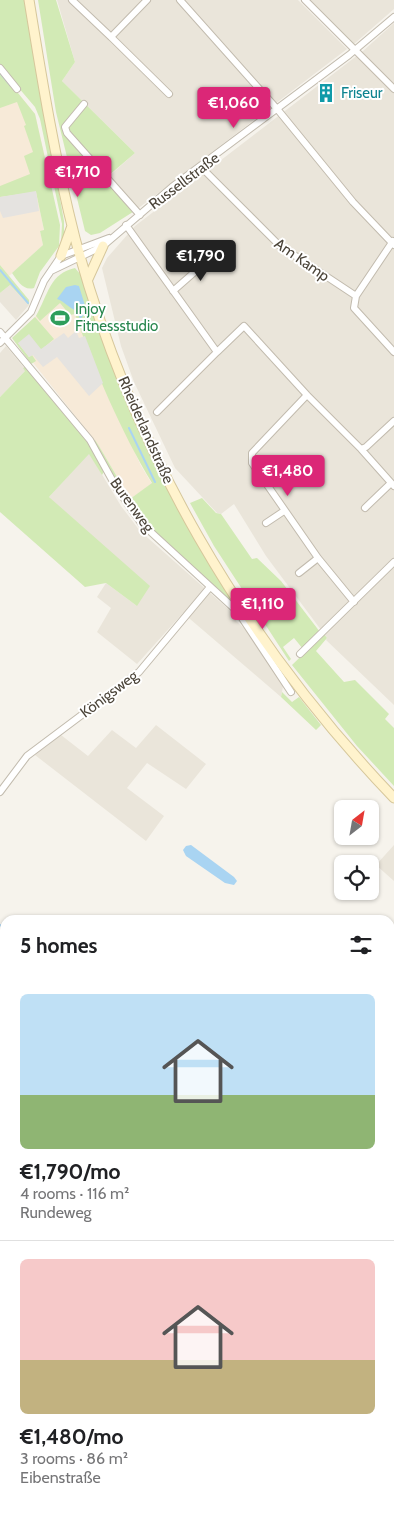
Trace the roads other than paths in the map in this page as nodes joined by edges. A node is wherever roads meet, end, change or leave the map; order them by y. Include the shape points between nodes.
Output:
1 (29, 0) edge
2 (72, 0) edge
3 (147, 0) edge
4 (180, 0) edge
5 (305, 0) edge
6 (394, 17) edge
7 (112, 37) junction
8 (355, 50) junction
9 (0, 68) edge
10 (394, 88) edge
11 (17, 89) dead end
12 (169, 94) dead end
13 (84, 104) dead end
14 (278, 110) junction
15 (201, 167) junction
16 (140, 215) junction
17 (126, 225) junction
18 (72, 226) junction
19 (112, 237) junction
20 (393, 242) edge
21 (103, 246) junction
22 (80, 253) junction
23 (214, 255) dead end
24 (61, 256) junction
25 (51, 271) junction
26 (88, 279) junction
27 (173, 292) junction
28 (356, 296) junction
29 (0, 332) edge
30 (3, 340) edge
31 (217, 352) junction
32 (394, 352) edge
33 (307, 395) junction
34 (157, 412) dead end
35 (394, 421) edge
36 (361, 449) junction
37 (392, 484) edge
38 (365, 508) dead end
39 (284, 511) junction
40 (266, 523) dead end
41 (318, 558) junction
42 (394, 562) edge
43 (299, 573) dead end
44 (210, 587) junction
45 (354, 602) junction
46 (300, 654) dead end
47 (291, 692) dead end
48 (0, 792) edge
49 (394, 798) edge

1 - 18 main road, Rheiderlandstraße via 51,136
2 - 7 street
3 - 7 street
4 - 14 street
5 - 8 street
6 - 8 street, Russellstraße
7 - 12 street
8 - 10 street
8 - 14 street, Russellstraße
9 - 11 street
13 - 16 street, Russellstraße via 65,127 67,133
14 - 15 street, Russellstraße
14 - 20 street via 353,202
15 - 16 street, Russellstraße
15 - 28 street, Am Kamp via 279,245
16 - 17 street, Russellstraße
17 - 19 street, Russellstraße
17 - 27 street
18 - 22 main road, Rheiderlandstraße
18 - 24 main road
19 - 21 street, Russellstraße
19 - 22 street, Russellstraße
20 - 28 street
21 - 22 street, Russellstraße
21 - 26 main road
22 - 24 street, Russellstraße
22 - 25 street, Russellstraße
22 - 26 main road, Rheiderlandstraße
23 - 27 street
24 - 25 street
25 - 30 street via 31,312
26 - 49 main road, Rheiderlandstraße via 116,362 142,425 199,539 292,680 336,735
27 - 31 street
28 - 32 street via 354,308
29 - 30 street, Burenweg
30 - 44 street, Burenweg via 90,440 141,523
31 - 33 street via 242,327
31 - 34 street
33 - 36 street
33 - 39 street via 252,453 252,463
35 - 36 street
36 - 37 street
37 - 38 street
39 - 40 street
39 - 41 street
41 - 43 street
41 - 45 street
42 - 45 street
44 - 47 street, Burenweg via 238,612
44 - 48 street, Königsweg via 140,672 27,756
45 - 46 street

